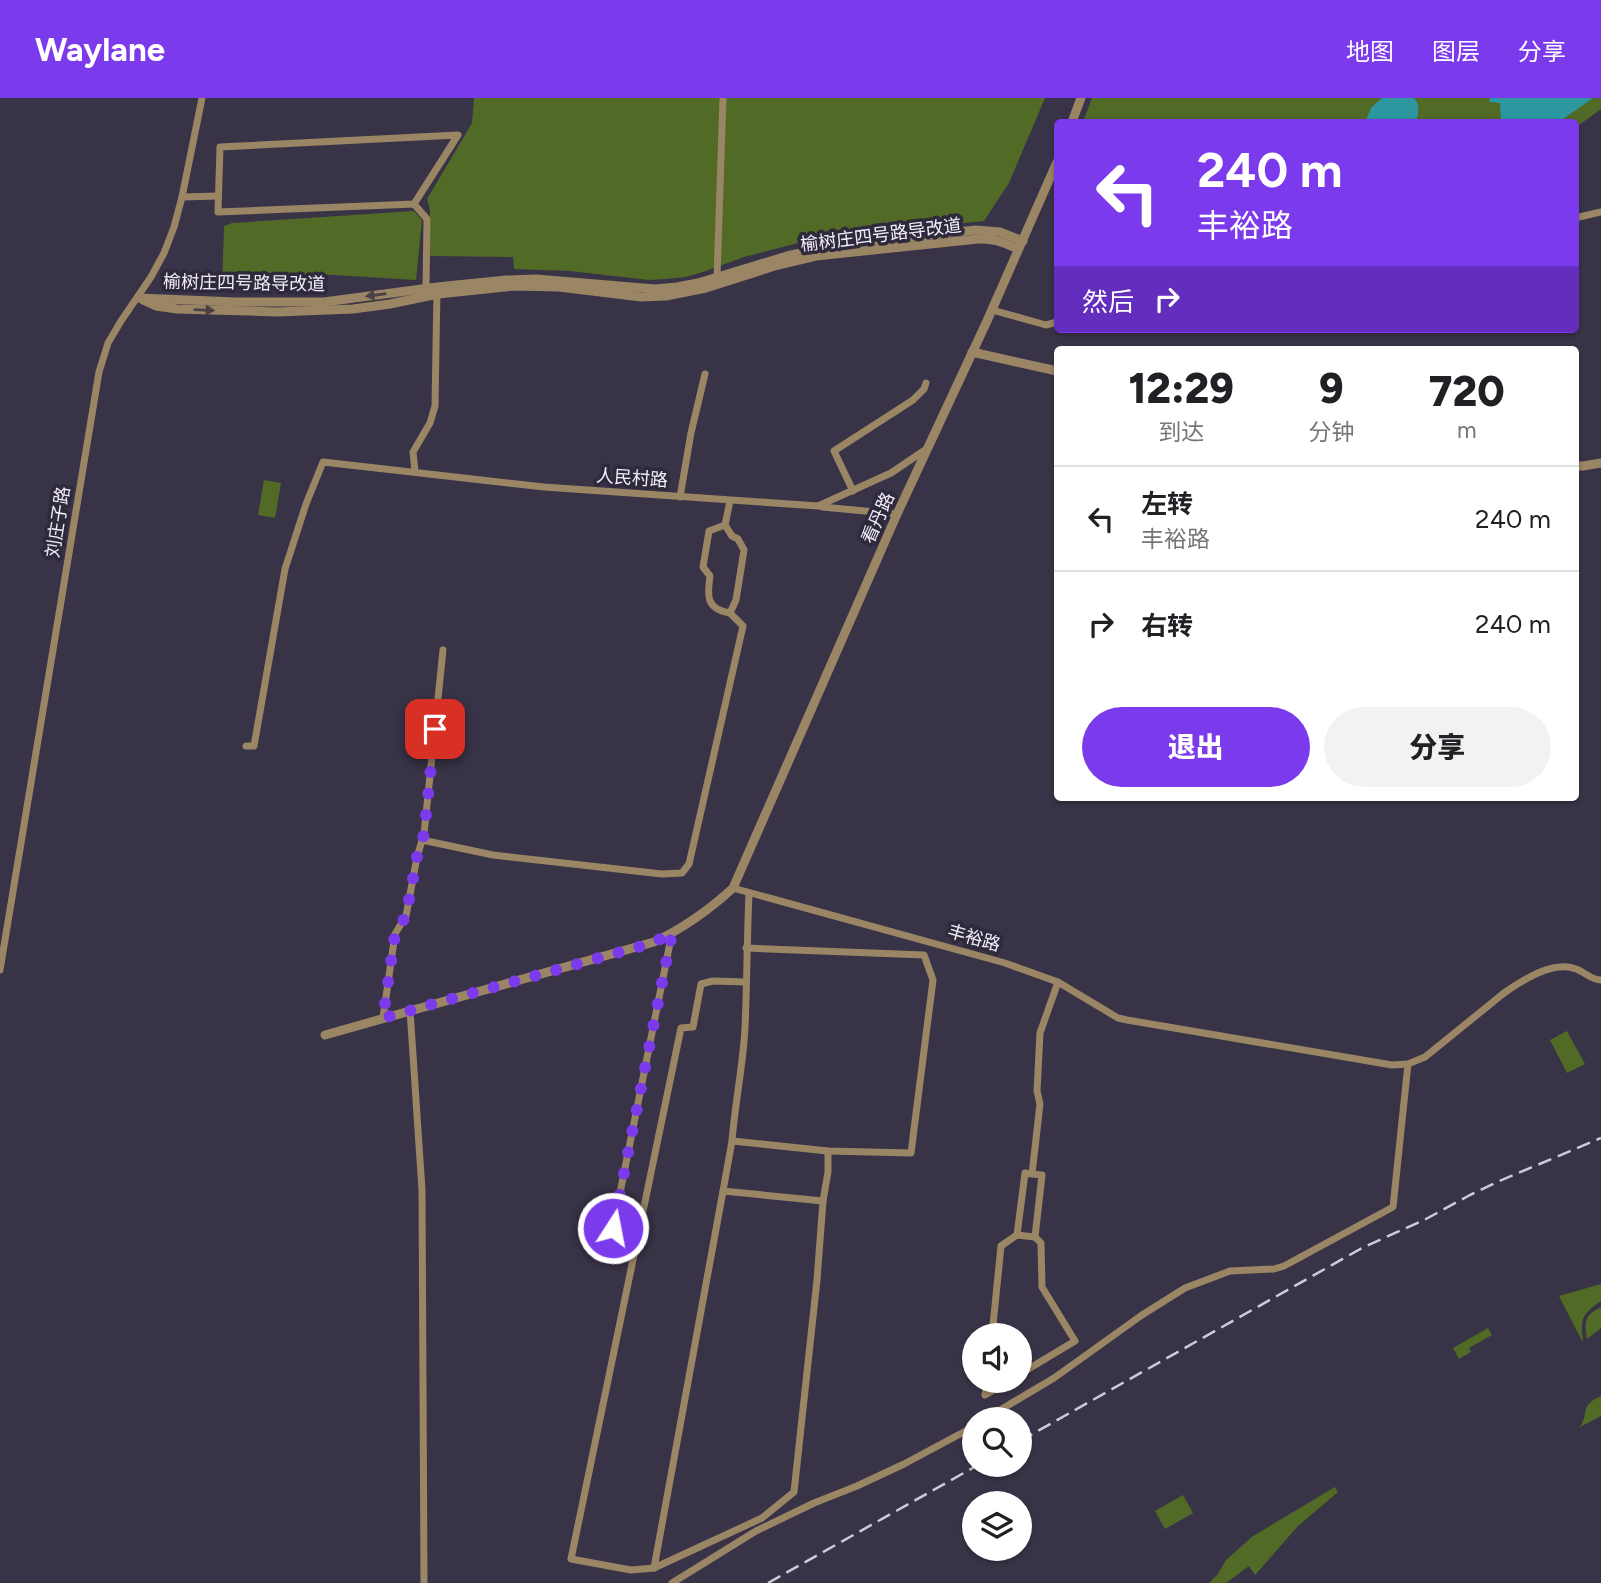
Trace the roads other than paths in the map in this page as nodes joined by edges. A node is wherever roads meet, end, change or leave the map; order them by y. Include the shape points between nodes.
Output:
1 (202, 98) edge
2 (723, 98) edge
3 (1081, 98) edge
4 (1073, 119) edge
5 (1054, 169) edge
6 (218, 196) junction
7 (183, 197) junction
8 (414, 204) junction
9 (1601, 212) edge
10 (1579, 217) edge
11 (1020, 245) junction
12 (717, 277) junction
13 (426, 288) junction
14 (437, 290) junction
15 (138, 298) junction
16 (992, 310) junction
17 (1054, 324) edge
18 (972, 352) junction
19 (1054, 370) edge
20 (705, 374) dead end
21 (926, 383) dead end
22 (926, 450) junction
23 (1601, 463) edge
24 (1579, 466) edge
25 (415, 472) junction
26 (853, 491) junction
27 (680, 497) junction
28 (730, 501) junction
29 (818, 506) junction
30 (897, 514) junction
31 (725, 525) junction
32 (730, 613) junction
33 (443, 650) dead end
34 (246, 746) dead end
35 (422, 840) junction
36 (733, 888) junction
37 (749, 892) junction
38 (672, 933) junction
39 (747, 948) junction
40 (0, 970) edge
41 (1601, 980) edge
42 (746, 982) junction
43 (1058, 982) junction
44 (410, 1010) junction
45 (383, 1018) junction
46 (325, 1035) dead end
47 (1408, 1064) junction
48 (732, 1141) junction
49 (828, 1151) junction
50 (1032, 1174) junction
51 (723, 1191) junction
52 (823, 1201) junction
53 (613, 1228) dead end
54 (1017, 1235) junction
55 (1035, 1237) junction
56 (993, 1323) edge
57 (1032, 1367) edge
58 (1005, 1407) edge
59 (962, 1433) edge
60 (654, 1568) junction
61 (424, 1583) edge
62 (672, 1583) edge

1 - 7 street, 刘庄子路
2 - 12 street
3 - 4 street
5 - 11 street, 看丹路
6 - 7 street
6 - 8 street via 218,212
6 - 8 street via 219,147 457,135
7 - 15 street, 刘庄子路 via 164,253
8 - 13 street via 427,219
9 - 10 street
11 - 12 street, 榆树庄四号路导改道 via 1000,232 976,230 837,244
11 - 14 street, 榆树庄四号路导改道 via 978,239 838,253 799,259 666,296 530,286
11 - 16 street, 看丹路
12 - 14 street, 榆树庄四号路导改道 via 655,289 536,279
13 - 14 street, 榆树庄四号路导改道
13 -> 15 street, 榆树庄四号路导改道 via 324,302
15 -> 14 street, 榆树庄四号路导改道 via 177,309 278,312 362,307
14 - 25 street via 435,406 413,453
15 - 40 street, 刘庄子路 via 108,343 99,372
16 - 17 street
16 - 18 street, 看丹路
18 - 19 street
18 - 22 street, 看丹路
20 - 27 street
21 - 26 street via 913,400 834,452
22 - 26 street, 人民村路
22 - 30 street, 看丹路
23 - 24 street
25 - 27 street, 人民村路
25 - 34 street, 人民村路 via 323,462 285,569 254,746
26 - 29 street, 人民村路
27 - 28 street, 人民村路
28 - 29 street, 人民村路
28 - 31 street
29 - 30 street
30 - 36 street, 看丹路
31 - 32 street via 744,550
31 - 32 street via 709,531 703,567 710,576 709,601 719,611
32 - 35 street via 743,626 689,864 682,873 493,855
33 - 35 street
35 - 45 street via 406,916 395,934
36 - 37 street, 丰裕路
36 - 38 street
37 - 39 street
37 - 43 street, 丰裕路 via 966,951
38 - 44 street via 635,948
38 - 53 street
39 - 42 street
39 - 49 street via 924,955 933,980 911,1153
41 - 47 street via 1569,967 1542,972 1504,993 1425,1057
42 - 48 street
42 - 60 street via 701,984 693,1027 681,1028 571,1559 631,1570
43 - 47 street, 丰裕路 via 1118,1018
43 - 50 street via 1040,1033 1040,1104
44 - 45 street
44 - 61 street via 422,1190
45 - 46 street
47 - 58 street via 1394,1207 1284,1266 1230,1270 1185,1288
48 - 49 street
48 - 51 street
49 - 52 street
50 - 54 street via 1025,1173
50 - 55 street via 1042,1175
51 - 52 street
51 - 60 street
52 - 60 street via 794,1492 762,1518
54 - 55 street
54 - 56 street via 1001,1246
55 - 57 street via 1041,1243 1042,1287 1075,1341
59 - 62 street via 756,1531

